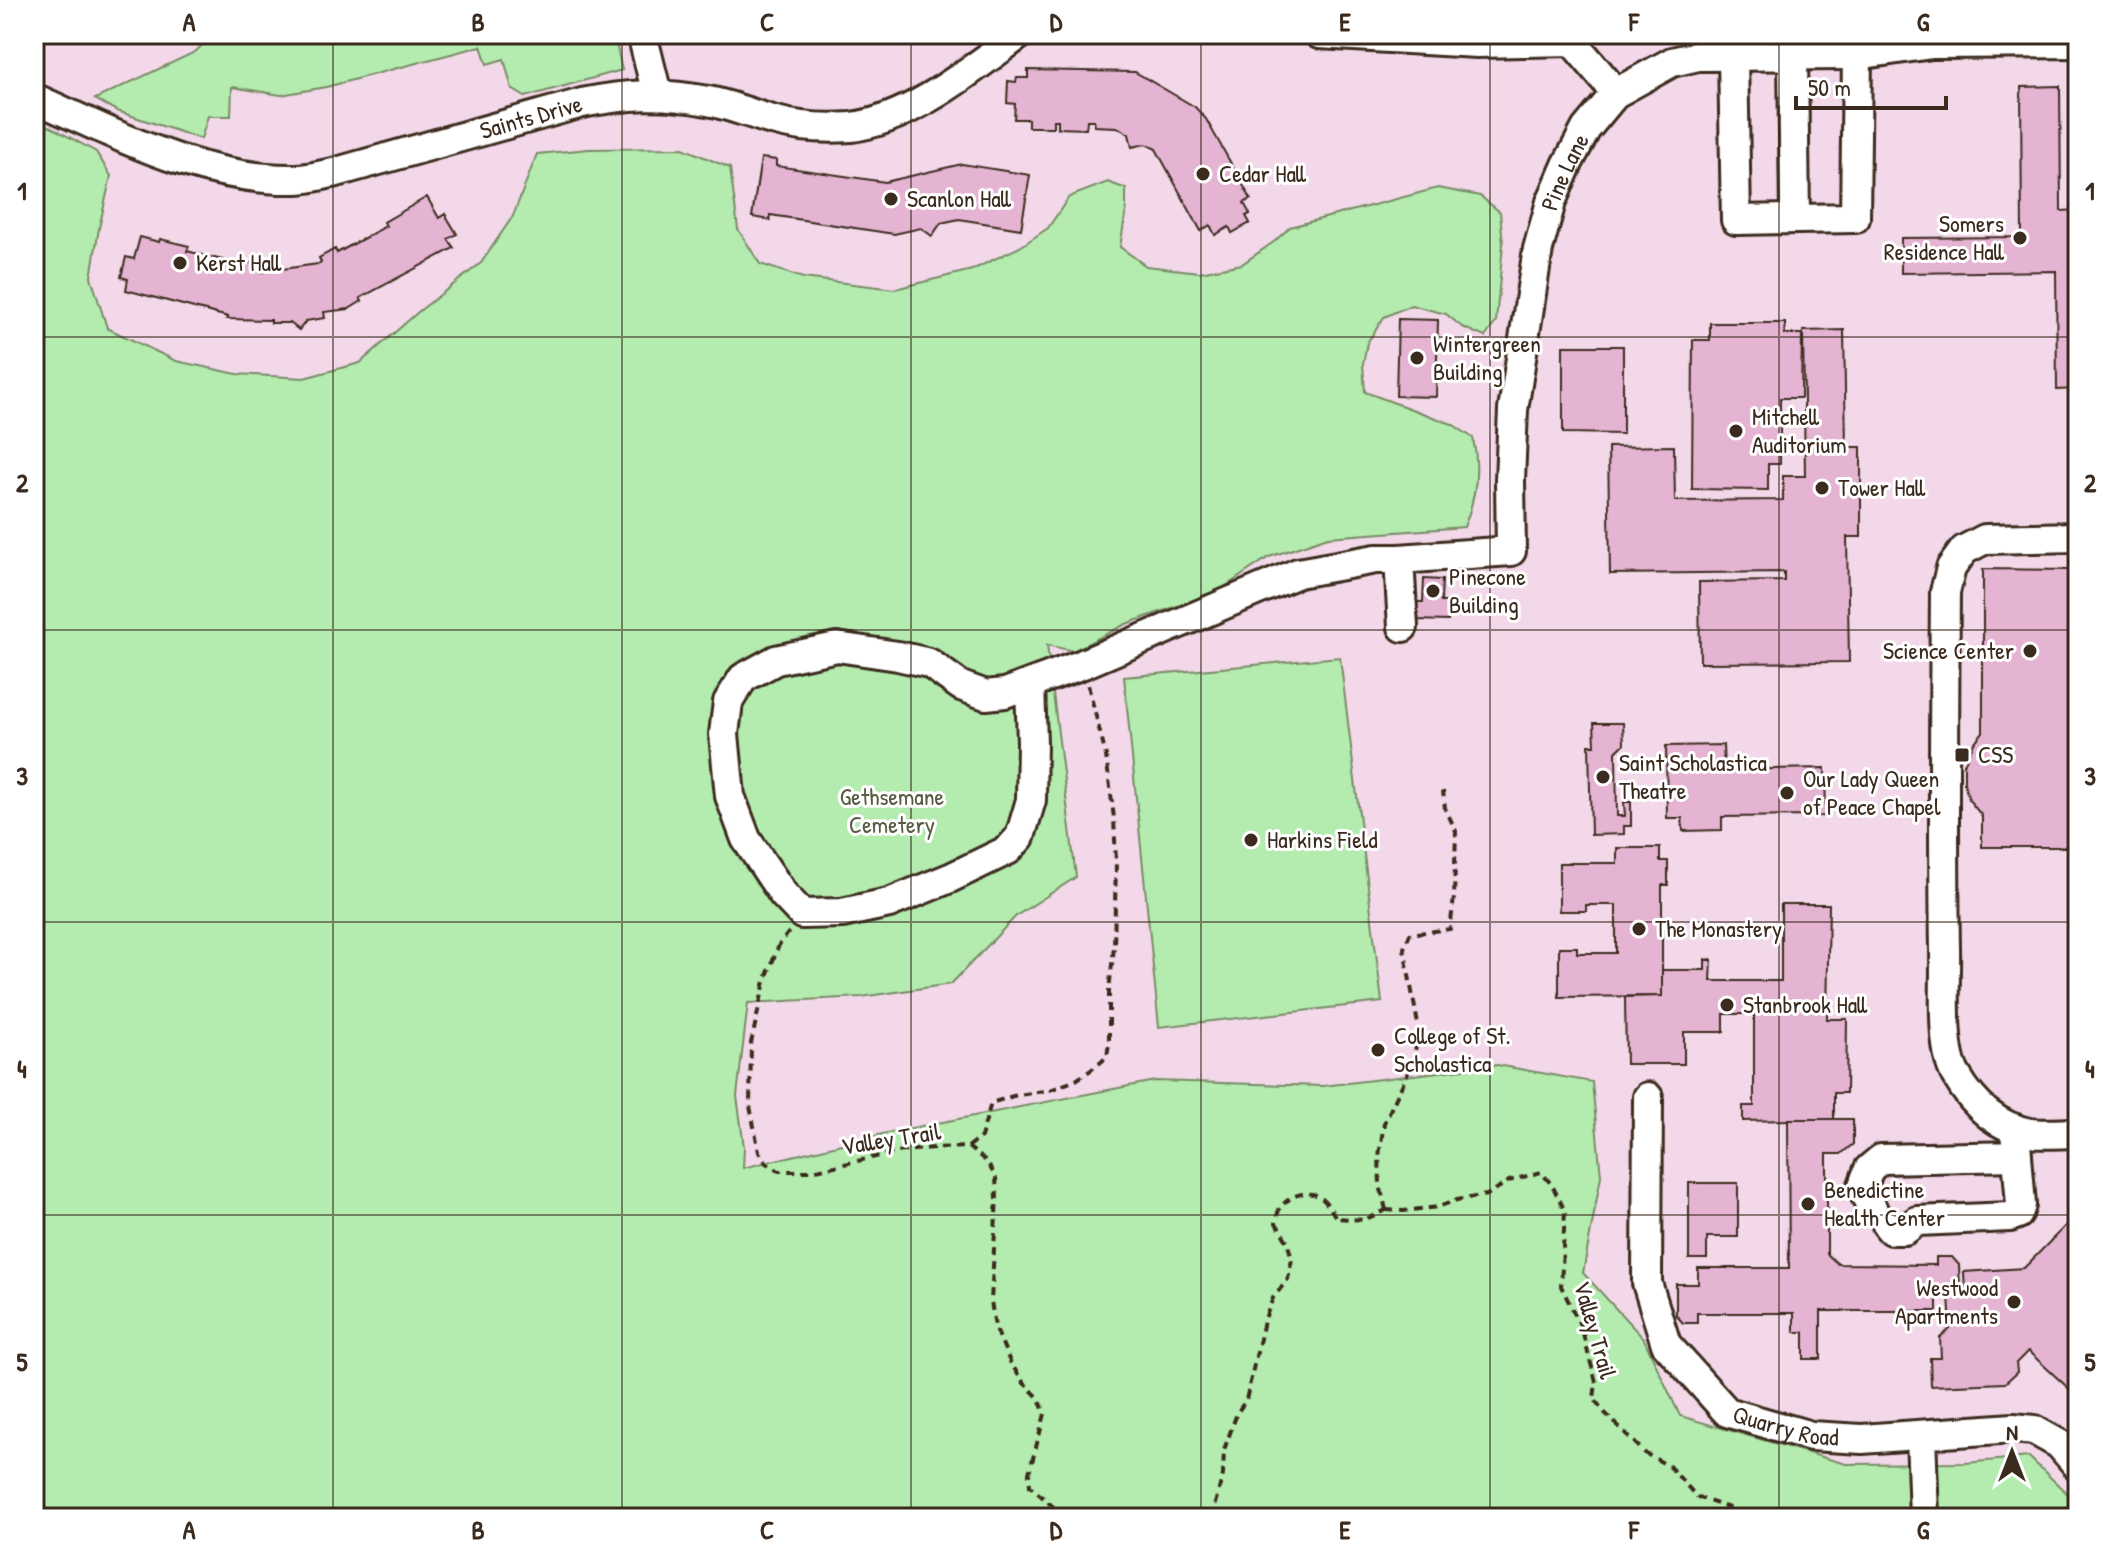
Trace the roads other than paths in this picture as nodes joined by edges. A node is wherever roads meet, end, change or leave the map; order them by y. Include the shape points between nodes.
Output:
1 (642, 34) edge
2 (1020, 34) edge
3 (1319, 34) edge
4 (1572, 38) edge
5 (2078, 43) edge
6 (1857, 55) junction
7 (1733, 56) junction
8 (1793, 56) junction
9 (1616, 93) junction
10 (657, 94) junction
11 (34, 98) edge
12 (1795, 218) junction
13 (2078, 537) edge
14 (1399, 559) junction
15 (1403, 627) dead end
16 (1030, 685) junction
17 (1648, 1097) dead end
18 (2078, 1133) edge
19 (2016, 1142) junction
20 (1921, 1436) junction
21 (2078, 1466) edge
22 (1924, 1516) dead end

1 - 10 lane
2 - 10 lane, Saints Drive via 908,110 852,127 773,121 710,101
3 - 4 lane via 1477,43
4 - 9 lane
5 - 6 lane, Pine Lane via 1932,44
6 - 8 lane, Pine Lane
6 - 12 lane via 1855,218
7 - 8 lane, Pine Lane
7 - 9 lane, Pine Lane via 1672,62
7 - 12 lane via 1736,220
8 - 12 lane
9 - 14 lane, Pine Lane via 1586,129 1567,165 1538,249 1513,410 1511,551
10 - 11 lane, Saints Drive via 582,103 299,179 243,176 166,156
13 - 19 lane via 1985,539 1964,550 1951,568 1945,592 1946,1038 1953,1072 1975,1104
14 - 15 lane
14 - 16 lane via 1298,573
16 - 16 lane via 986,695 961,686 929,663 837,647 776,660 743,678 728,702 724,734 730,796 746,839 783,894 802,914 842,913 889,903 1008,850 1020,837 1031,800
17 - 20 lane, Quarry Road via 1647,1283 1666,1344 1727,1412 1811,1436
18 - 19 lane via 2031,1133
19 - 19 lane via 1881,1159 1869,1169 1862,1188 1891,1230 1905,1230 1917,1221 2010,1217 2021,1205
20 - 21 lane, Quarry Road via 2034,1430 2059,1444
20 - 22 lane

